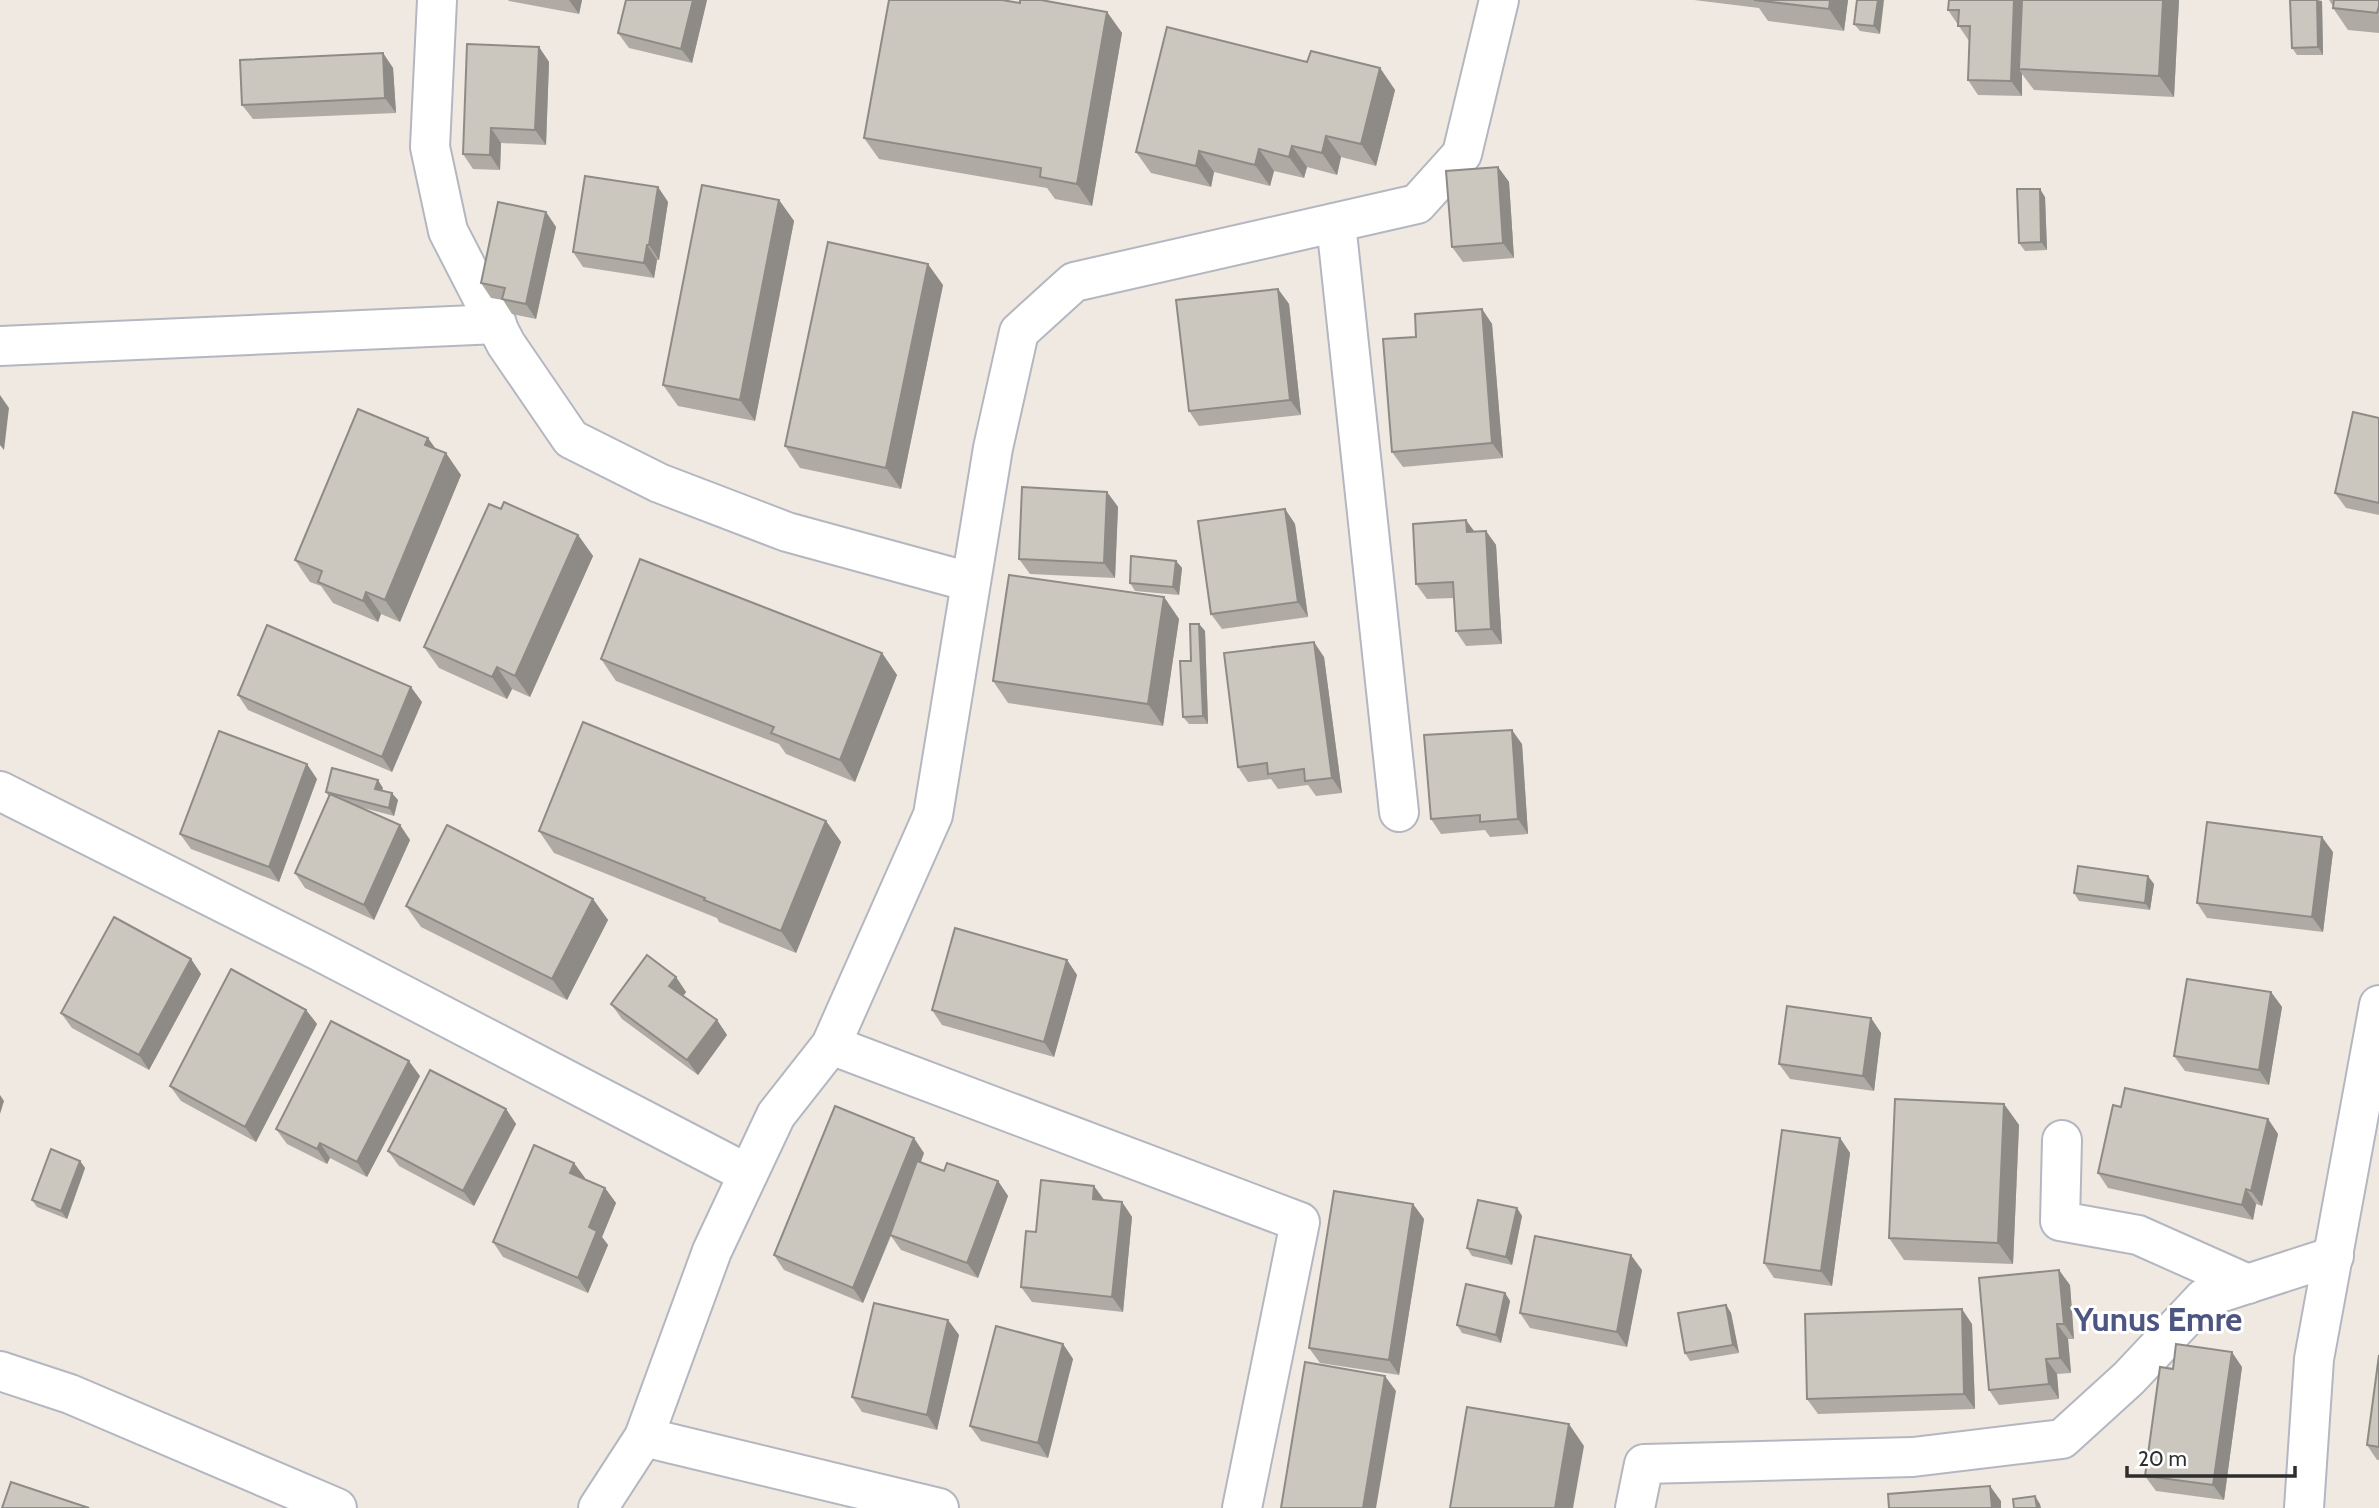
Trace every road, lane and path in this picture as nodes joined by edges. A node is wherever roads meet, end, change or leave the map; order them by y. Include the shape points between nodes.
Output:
1 (437, 0) edge
2 (1499, 0) edge
3 (1336, 223) junction
4 (497, 324) junction
5 (0, 346) edge
6 (970, 582) junction
7 (0, 791) edge
8 (1399, 812) dead end
9 (2379, 1004) edge
10 (831, 1045) junction
11 (2062, 1140) dead end
12 (748, 1174) junction
13 (2364, 1176) edge
14 (2334, 1256) junction
15 (2248, 1284) junction
16 (0, 1371) edge
17 (644, 1437) junction
18 (337, 1508) edge
19 (598, 1508) edge
20 (939, 1508) edge
21 (1242, 1508) edge
22 (1635, 1508) edge
23 (2304, 1508) edge

1 - 4 street via 430,147 448,231
2 - 3 street via 1462,154 1417,204
3 - 6 street via 1074,282 1019,332
3 - 8 street
4 - 5 street
4 - 6 street via 571,439 659,483 787,532
6 - 10 street via 933,815
7 - 12 street
9 - 13 street
10 - 12 street via 776,1115
10 - 21 street via 1300,1222
11 - 15 street via 2060,1221 2138,1235
12 - 17 street via 712,1251
13 - 14 street
14 - 15 street
14 - 23 street via 2314,1359
15 - 22 street via 2204,1298 2129,1378 2062,1438 1913,1457 1644,1464
16 - 18 street via 70,1394
17 - 19 street
17 - 20 street

